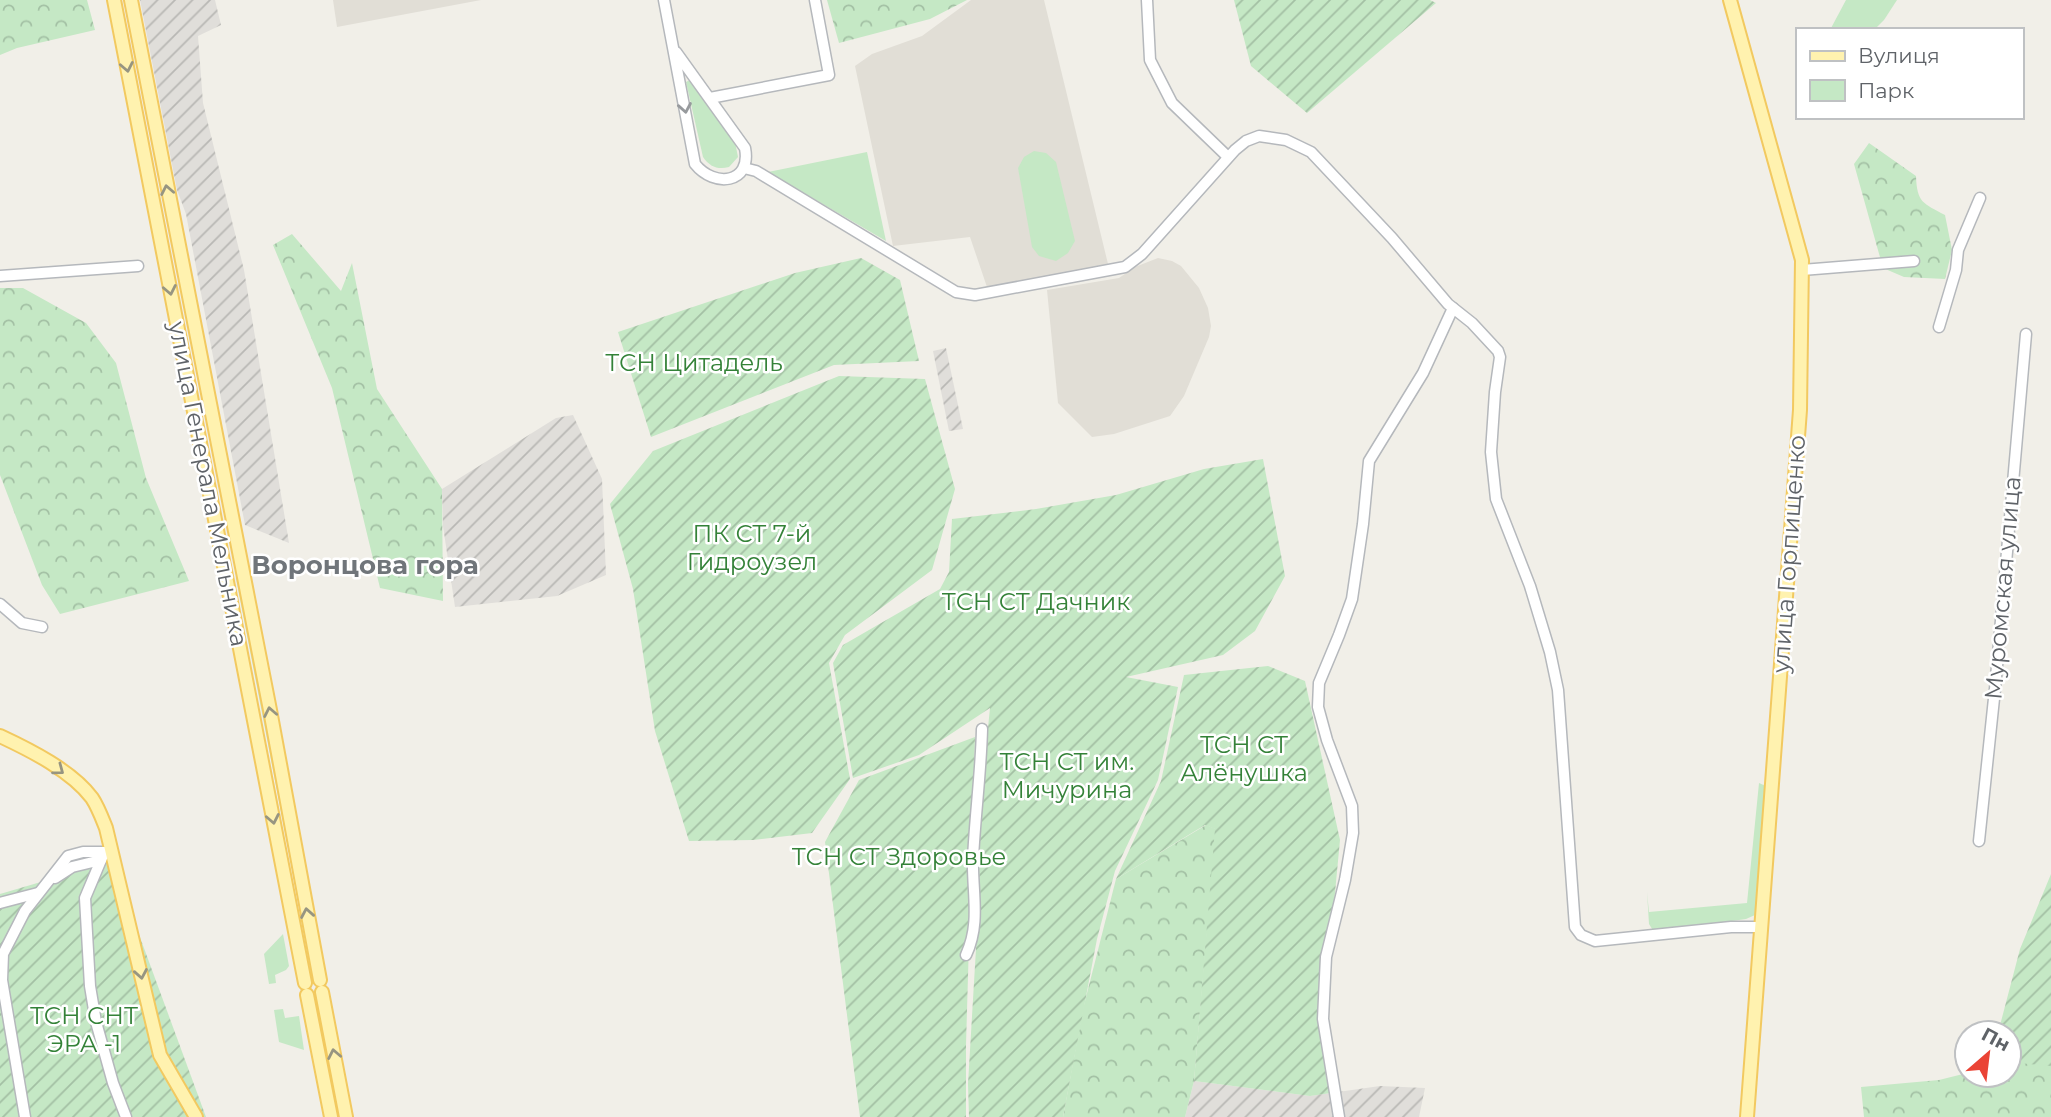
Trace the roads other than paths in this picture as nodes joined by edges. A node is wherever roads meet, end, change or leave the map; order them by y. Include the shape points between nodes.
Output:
1 (114, 0) edge
2 (131, 0) edge
3 (664, 0) edge
4 (815, 0) edge
5 (1147, 0) edge
6 (1730, 0) edge
7 (676, 52) junction
8 (710, 98) junction
9 (1228, 157) junction
10 (744, 168) junction
11 (1980, 198) dead end
12 (1914, 261) dead end
13 (138, 266) dead end
14 (1802, 270) junction
15 (0, 276) edge
16 (1453, 308) junction
17 (1939, 327) dead end
18 (2026, 334) dead end
19 (242, 569) junction
20 (226, 572) junction
21 (0, 604) edge
22 (42, 627) dead end
23 (982, 729) dead end
24 (0, 736) edge
25 (1979, 841) dead end
26 (106, 855) junction
27 (38, 893) junction
28 (0, 903) edge
29 (1761, 927) junction
30 (967, 955) dead end
31 (317, 965) junction
32 (302, 967) junction
33 (322, 992) junction
34 (310, 1008) junction
35 (24, 1117) edge
36 (126, 1117) edge
37 (196, 1117) edge
38 (331, 1117) edge
39 (346, 1117) edge
40 (1339, 1117) edge
41 (1747, 1117) edge

1 -> 20 main road, улица Генерала Мельника
19 -> 2 main road, улица Генерала Мельника
3 - 7 street
4 - 8 street via 829,75
5 - 9 street via 1150,60 1155,71 1172,103
6 - 14 main road, улица Горпищенко
7 - 8 street
7 -> 10 street via 695,164 721,179 736,176
8 - 10 street via 745,148
9 - 10 street via 1125,267 975,295 956,292
9 - 16 street via 1259,136 1286,140 1311,152
11 - 17 street via 1958,250
12 - 14 street
13 - 15 street
14 - 29 main road, улица Горпищенко via 1800,410
16 - 29 street via 1500,357 1492,475 1496,499 1530,586 1558,690 1575,928 1595,941
16 - 40 street via 1423,373 1369,460 1352,598 1319,683 1318,707 1352,806 1353,833 1345,880 1325,957 1323,1019
18 - 25 street, Муромская улица
19 - 20 main road
31 -> 19 main road, улица Генерала Мельника
20 -> 32 main road, улица Генерала Мельника
21 - 22 street via 22,623
23 - 30 street via 973,855 976,896
24 -> 26 main road via 45,759 91,796 106,828
26 - 27 street via 83,852 68,856
26 - 36 street via 85,898 90,986 96,1022
26 -> 37 main road via 160,1055
27 - 28 street
27 - 35 street via 3,954 2,980
29 - 41 main road, улица Горпищенко
31 - 32 main road via 310,973
31 - 33 main road, улица Генерала Мельника
32 - 34 main road, улица Генерала Мельника
33 - 34 main road
39 -> 33 main road, улица Генерала Мельника
34 - 38 main road, улица Генерала Мельника

